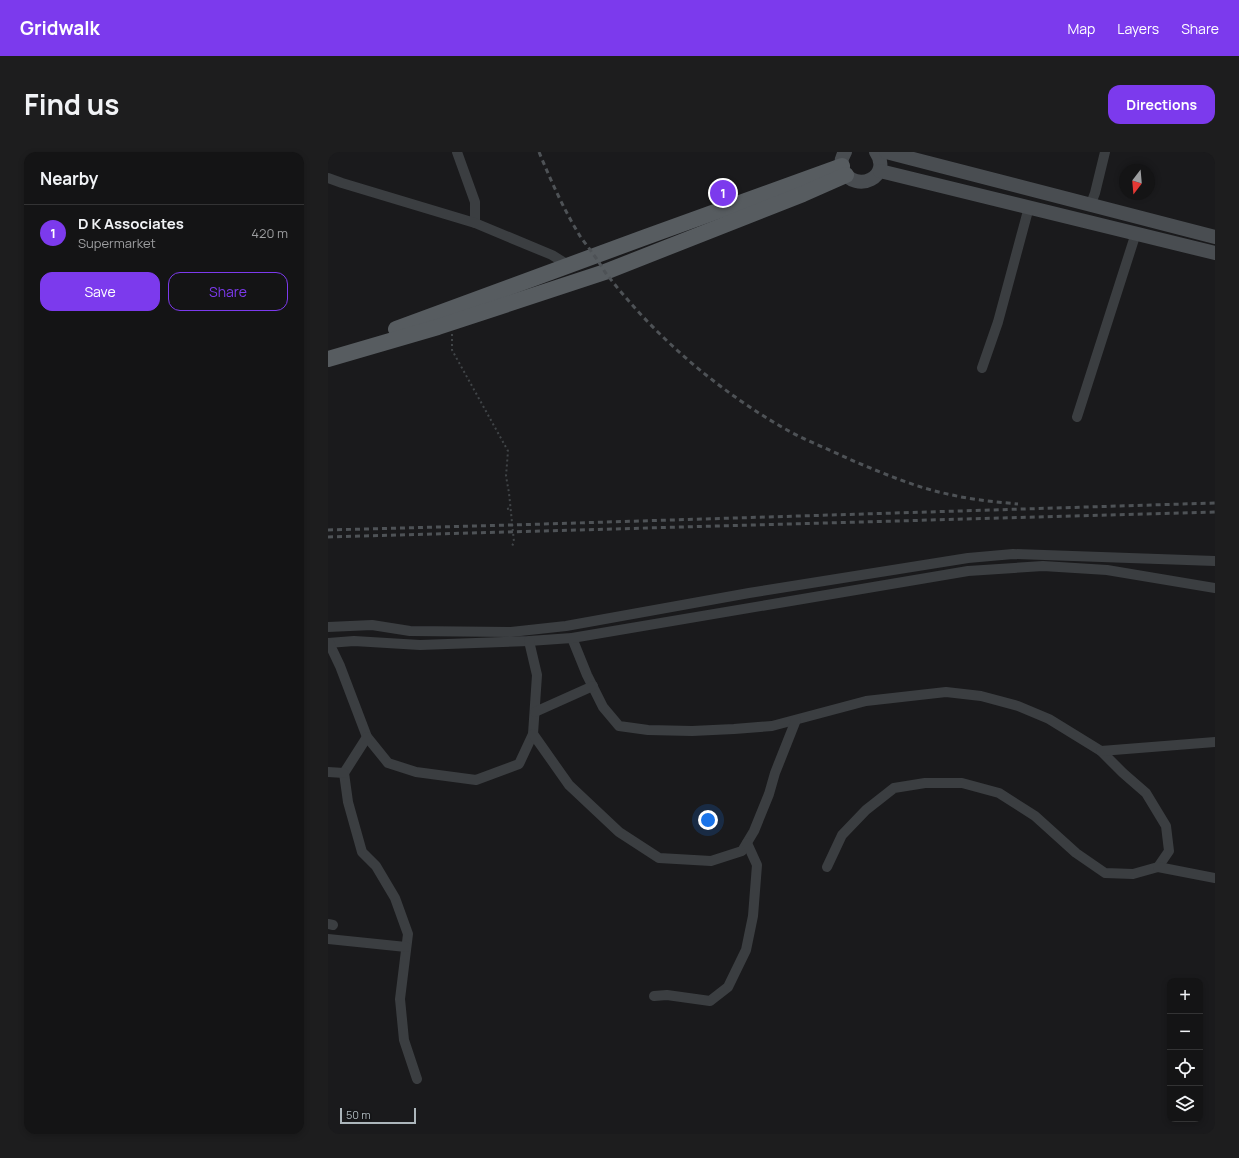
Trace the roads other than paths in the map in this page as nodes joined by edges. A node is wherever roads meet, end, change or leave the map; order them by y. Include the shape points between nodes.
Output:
1 (457, 152) edge
2 (876, 152) edge
3 (886, 152) edge
4 (1105, 152) edge
5 (843, 160) edge
6 (880, 171) junction
7 (328, 178) edge
8 (1090, 206) junction
9 (1029, 207) junction
10 (475, 223) junction
11 (1136, 233) junction
12 (1215, 238) edge
13 (1215, 253) edge
14 (568, 265) junction
15 (419, 326) junction
16 (328, 351) edge
17 (328, 359) edge
18 (982, 368) dead end
19 (1077, 416) dead end
20 (1215, 561) edge
21 (1215, 588) edge
22 (328, 627) edge
23 (572, 638) junction
24 (529, 641) junction
25 (328, 643) edge
26 (593, 686) junction
27 (535, 712) junction
28 (796, 720) junction
29 (533, 734) junction
30 (367, 737) junction
31 (1215, 742) edge
32 (1101, 751) junction
33 (328, 772) edge
34 (344, 773) junction
35 (747, 843) junction
36 (827, 867) dead end
37 (1158, 867) junction
38 (1215, 878) edge
39 (328, 939) edge
40 (406, 948) junction
41 (654, 996) dead end
42 (417, 1080) dead end

1 - 10 street via 475,202
2 - 6 main road via 881,159
3 - 8 main road
4 - 8 street
5 - 6 main road via 854,181 864,182 874,178
5 - 14 main road
5 - 15 main road via 803,194 606,272
6 - 9 main road
7 - 10 street
8 - 12 main road
9 - 11 main road
9 - 18 street via 998,322
10 - 14 street via 552,255
11 - 13 main road
11 - 19 street
14 - 15 main road
15 - 16 main road
15 - 17 main road
20 - 22 street via 1013,554 960,559 566,626 511,632 410,632 372,625
21 - 23 street via 1100,570 1043,566 976,570
23 - 24 street
23 - 26 street
24 - 25 street via 420,645
24 - 27 street via 537,675
25 - 30 street via 340,666
26 - 27 street
26 - 28 street via 603,707 619,726 648,730 692,731 772,726
27 - 29 street
28 - 32 street via 866,701 946,692 981,696 1018,706 1049,719
28 - 35 street via 766,802
29 - 30 street via 519,764 476,780 416,772 388,763
29 - 35 street via 568,785 619,832 659,858 711,861 742,851
30 - 34 street
31 - 32 street
32 - 37 street via 1146,792 1166,826 1169,851
33 - 34 street
34 - 40 street via 348,802 362,852 376,866 395,898 408,934
35 - 41 street via 757,866 753,916 746,950 728,987 710,1001 667,995
36 - 37 street via 842,835 866,810 894,788 926,783 962,783 999,793 1035,816 1076,853 1105,873 1133,874
37 - 38 street
39 - 40 street
40 - 42 street via 400,998 404,1040

